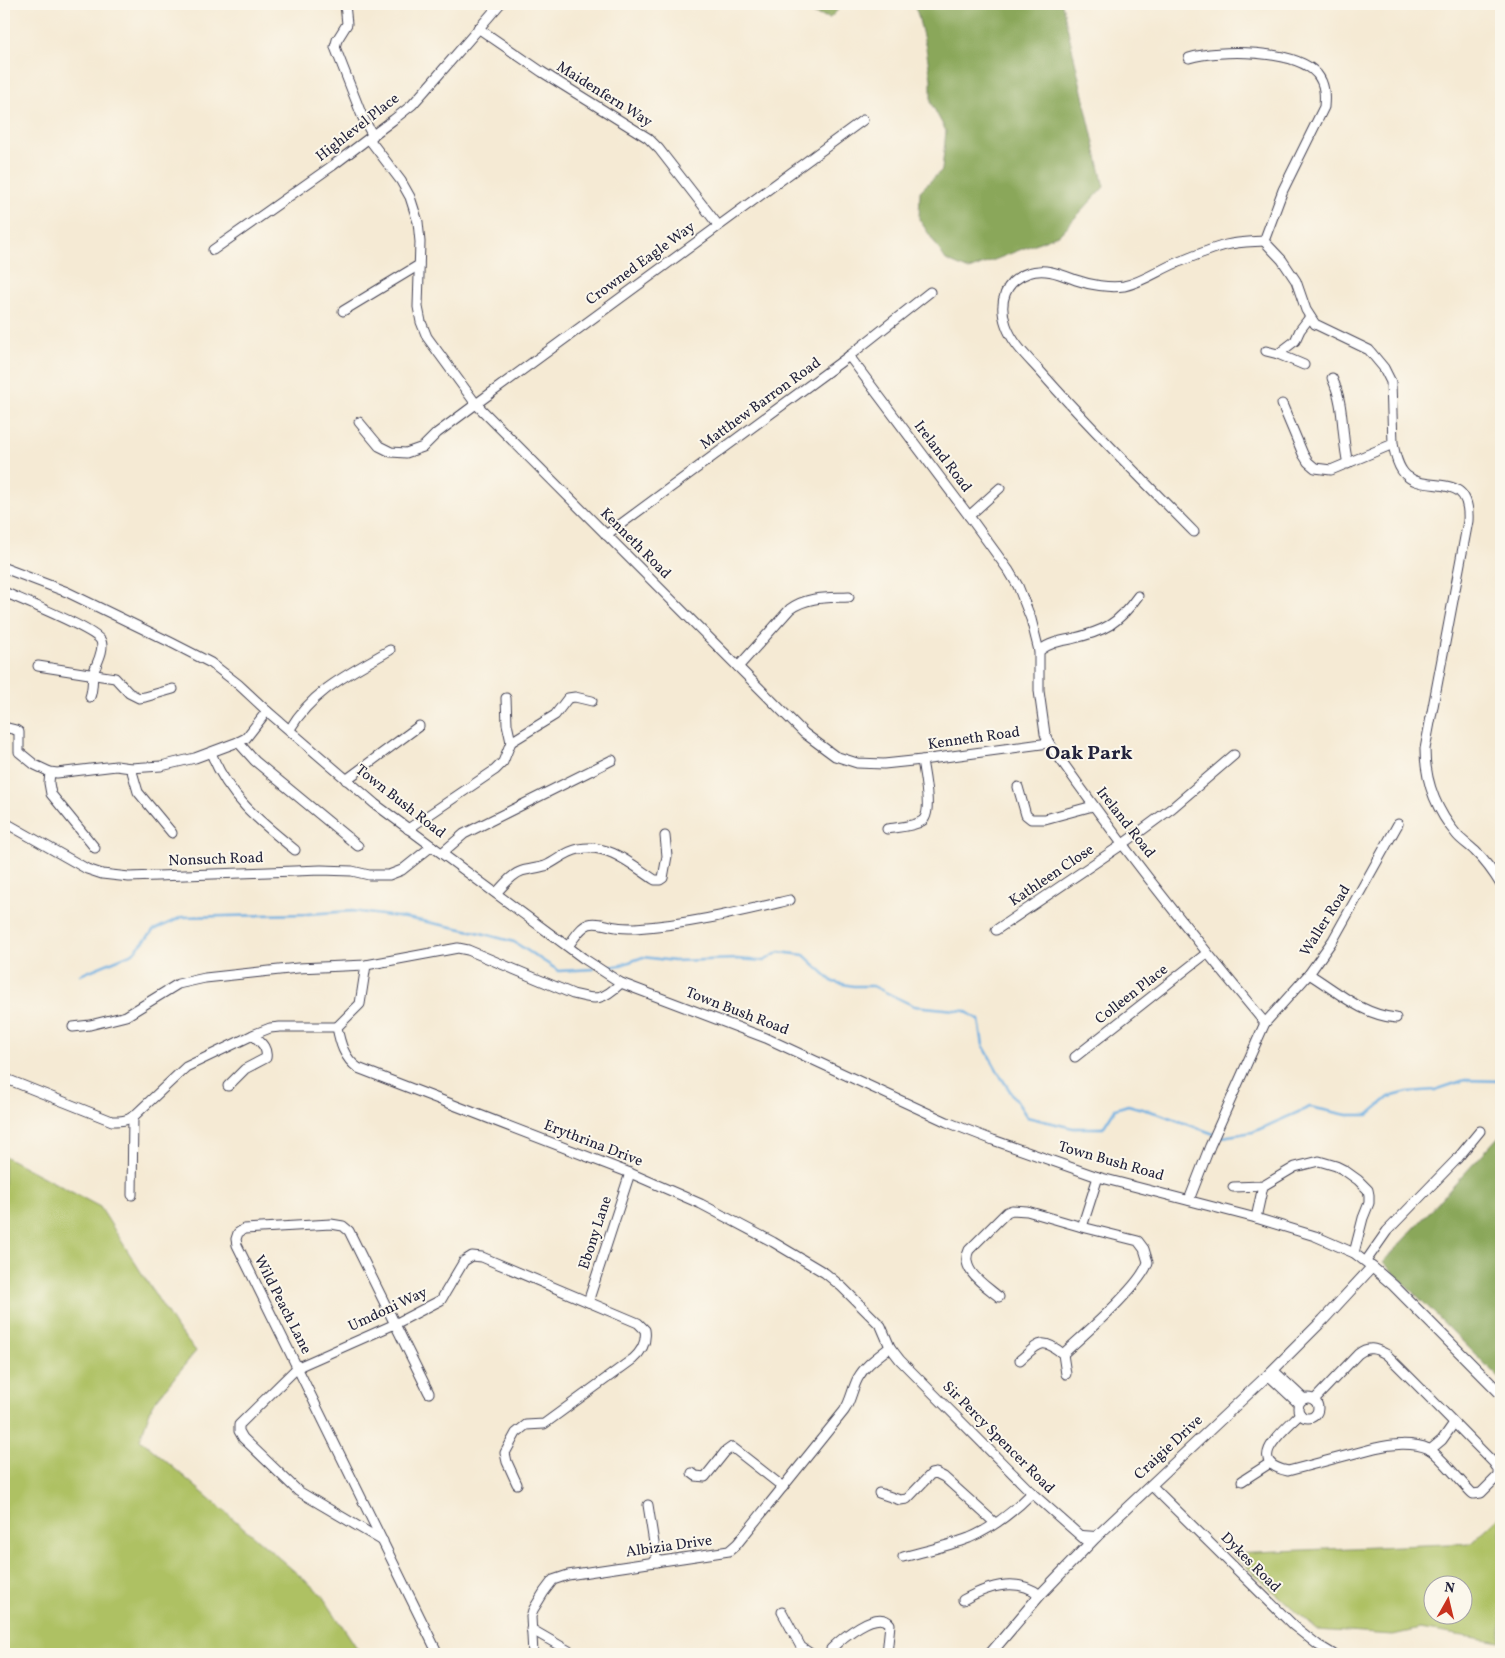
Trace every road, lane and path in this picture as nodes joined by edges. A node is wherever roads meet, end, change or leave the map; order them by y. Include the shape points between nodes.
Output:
1 (345, 4) edge
2 (500, 4) edge
3 (478, 28) junction
4 (1189, 58) dead end
5 (863, 120) dead end
6 (371, 137) junction
7 (718, 225) junction
8 (1264, 241) junction
9 (213, 250) dead end
10 (419, 265) junction
11 (930, 292) dead end
12 (342, 311) dead end
13 (1310, 317) junction
14 (1266, 351) dead end
15 (1278, 354) junction
16 (849, 356) junction
17 (1304, 365) dead end
18 (1332, 378) dead end
19 (476, 404) junction
20 (1282, 404) dead end
21 (360, 422) dead end
22 (1393, 444) junction
23 (1348, 464) junction
24 (1000, 488) dead end
25 (969, 516) junction
26 (1194, 532) dead end
27 (606, 535) junction
28 (5, 567) edge
29 (4, 592) edge
30 (1138, 596) dead end
31 (849, 597) dead end
32 (390, 650) dead end
33 (1039, 651) junction
34 (38, 666) dead end
35 (738, 666) junction
36 (93, 676) junction
37 (173, 690) dead end
38 (90, 697) dead end
39 (506, 698) dead end
40 (592, 701) dead end
41 (267, 711) junction
42 (419, 726) dead end
43 (4, 727) edge
44 (290, 730) junction
45 (238, 742) junction
46 (511, 742) junction
47 (1049, 743) junction
48 (211, 753) junction
49 (1234, 755) dead end
50 (612, 760) dead end
51 (922, 760) junction
52 (131, 768) junction
53 (50, 772) junction
54 (346, 780) junction
55 (1018, 786) dead end
56 (1093, 806) junction
57 (4, 822) edge
58 (1398, 824) dead end
59 (408, 829) junction
60 (887, 830) dead end
61 (172, 833) dead end
62 (666, 836) dead end
63 (1123, 844) junction
64 (358, 846) dead end
65 (432, 846) junction
66 (95, 848) dead end
67 (295, 850) dead end
68 (442, 853) junction
69 (1501, 885) edge
70 (496, 893) junction
71 (790, 900) dead end
72 (996, 930) dead end
73 (568, 946) junction
74 (1207, 953) junction
75 (366, 965) junction
76 (1309, 974) junction
77 (621, 983) junction
78 (1396, 1018) dead end
79 (1265, 1023) junction
80 (73, 1027) dead end
81 (337, 1027) junction
82 (253, 1035) junction
83 (1075, 1057) dead end
84 (4, 1078) edge
85 (228, 1086) dead end
86 (133, 1116) junction
87 (1480, 1131) dead end
88 (630, 1173) junction
89 (1098, 1177) junction
90 (1262, 1186) junction
91 (1233, 1187) dead end
92 (132, 1195) dead end
93 (1189, 1200) junction
94 (1256, 1218) junction
95 (1082, 1227) junction
96 (1354, 1253) junction
97 (1369, 1264) junction
98 (999, 1297) dead end
99 (588, 1302) junction
100 (395, 1324) junction
101 (890, 1347) junction
102 (1063, 1354) junction
103 (1020, 1360) dead end
104 (298, 1367) junction
105 (1271, 1373) junction
106 (1066, 1374) dead end
107 (429, 1393) dead end
108 (1501, 1394) edge
109 (1306, 1401) junction
110 (1300, 1414) junction
111 (1454, 1423) junction
112 (1430, 1450) junction
113 (1270, 1463) junction
114 (692, 1473) dead end
115 (1242, 1481) dead end
116 (517, 1484) dead end
117 (1151, 1485) junction
118 (783, 1487) junction
119 (879, 1493) dead end
120 (1032, 1493) junction
121 (648, 1505) dead end
122 (995, 1524) junction
123 (1082, 1536) joint
124 (383, 1541) junction
125 (1093, 1541) junction
126 (903, 1557) dead end
127 (657, 1562) junction
128 (1040, 1595) junction
129 (963, 1600) dead end
130 (782, 1612) dead end
131 (532, 1629) junction
132 (831, 1649) dead end
133 (799, 1651) edge
134 (438, 1654) edge
135 (533, 1654) edge
136 (574, 1654) edge
137 (812, 1654) edge
138 (887, 1654) edge
139 (990, 1654) edge
140 (1334, 1654) edge

1 - 6 street, Kenneth Road via 347,24 335,47
2 - 3 street, Highlevel Place
3 - 6 street, Highlevel Place via 412,104
3 - 7 street, Maidenfern Way via 648,138
4 - 8 street via 1222,53 1289,58 1310,67 1324,86 1324,107 1283,190
5 - 7 street, Crowned Eagle Way
6 - 9 street, Highlevel Place
6 - 10 street, Kenneth Road via 401,181 414,208 420,242
7 - 19 street, Crowned Eagle Way
8 - 13 street via 1296,281
8 - 26 street via 1224,246 1124,286 1095,284 1050,271 1028,273 1006,290 1002,300 1006,324 1018,345 1093,430
10 - 12 street
10 - 19 street, Kenneth Road via 418,307 427,337
11 - 16 street, Matthew Barron Road
13 - 15 street via 1295,341
13 - 22 street via 1315,324 1369,350 1384,368 1391,382
14 - 15 street
15 - 17 street
16 - 25 street, Ireland Road
16 - 27 street, Matthew Barron Road
18 - 23 street via 1340,398
19 - 21 street, Crowned Eagle Way via 423,447 406,453 391,452 379,446
19 - 27 street, Kenneth Road
20 - 23 street via 1308,462 1323,470
22 - 23 street
22 - 69 street via 1407,476 1458,491 1468,505 1468,521 1425,749 1425,765 1439,808 1458,836 1476,852
24 - 25 street
25 - 33 street, Ireland Road via 1018,586
27 - 35 street, Kenneth Road
28 - 41 street, Town Bush Road via 67,592 199,657 238,684
29 - 36 street via 98,636 102,642
30 - 33 street via 1126,613 1110,626 1052,643
31 - 35 street via 804,600 790,609
32 - 44 street via 322,691 299,714
33 - 47 street, Ireland Road via 1039,690
34 - 36 street
35 - 51 street, Kenneth Road via 804,734 835,756 857,763
36 - 37 street via 114,678 139,698
36 - 38 street
39 - 46 street
40 - 46 street via 568,698 554,715
41 - 44 street, Town Bush Road
41 - 45 street via 246,738
42 - 54 street
43 - 53 street via 19,732 20,752
44 - 54 street, Town Bush Road
45 - 48 street
45 - 64 street via 255,761
46 - 59 street via 503,762 495,770
47 - 51 street, Kenneth Road
47 - 56 street, Ireland Road
48 - 52 street via 161,766
48 - 67 street via 232,792 262,824
49 - 63 street, Kathleen Close via 1188,796
50 - 68 street via 464,834
51 - 60 street via 928,802 926,818 920,823
52 - 53 street via 116,766
52 - 61 street via 138,792
53 - 66 street via 51,794
54 - 59 street, Town Bush Road
55 - 56 street via 1026,815 1031,819 1045,819
56 - 63 street, Ireland Road
57 - 65 street, Nonsuch Road via 86,869 129,877 321,870 389,875 402,870
58 - 76 street, Waller Road via 1333,940
59 - 65 street, Town Bush Road
62 - 70 street via 667,856 660,880 611,852 580,849 545,866 520,872
63 - 72 street, Kathleen Close
63 - 74 street, Ireland Road
65 - 68 street, Town Bush Road
68 - 70 street, Town Bush Road
70 - 73 street, Town Bush Road
71 - 73 street via 682,923 633,928 588,924
73 - 77 street, Town Bush Road
74 - 79 street, Ireland Road
74 - 83 street, Colleen Place
75 - 77 street via 458,948 587,998 607,996
75 - 80 street via 205,978 178,984 126,1016
75 - 81 street via 360,1004
76 - 78 street via 1368,1012
76 - 79 street, Waller Road
77 - 89 street, Town Bush Road via 766,1038 947,1122
79 - 93 street
81 - 82 street via 280,1027
81 - 88 street, Erythrina Drive via 346,1056 358,1068
82 - 85 street via 265,1047 266,1058 245,1069
82 - 86 street via 186,1067
84 - 86 street via 112,1121 128,1120
86 - 92 street
87 - 97 street via 1387,1231
88 - 99 street, Ebony Lane
88 - 101 street, Erythrina Drive via 701,1204 824,1273 881,1326
89 - 93 street, Town Bush Road
89 - 95 street
90 - 91 street
90 - 94 street
90 - 96 street via 1295,1166 1318,1161 1336,1166 1358,1180 1370,1195
93 - 94 street, Town Bush Road
94 - 96 street, Town Bush Road via 1315,1236
95 - 98 street via 1027,1211 1007,1212 966,1255 969,1270
95 - 102 street via 1138,1241 1148,1262 1142,1275
96 - 97 street, Town Bush Road
97 - 105 street, Craigie Drive via 1323,1320
97 - 108 street, Town Bush Road
99 - 100 street, Umdoni Way via 482,1257 472,1256 464,1261 441,1300
99 - 116 street, Umdoni Way via 638,1323 645,1330 645,1341 633,1359 558,1414 542,1425 526,1425 516,1433 505,1453
100 - 104 street, Umdoni Way
100 - 104 street, Wild Peach Lane via 352,1235 343,1226 240,1230 236,1236 237,1245
100 - 107 street, Wild Peach Lane
101 - 118 street, Albizia Drive via 868,1364 858,1378 844,1412
101 - 120 street, Sir Percy Spencer Road
102 - 103 street via 1042,1343
102 - 106 street
104 - 124 street, Wild Peach Lane
104 - 124 street, Umdoni Way via 243,1420 240,1435 298,1491
105 - 109 street
105 - 117 street, Craigie Drive
109 - 110 street via 1298,1407
109 - 110 street via 1318,1407 1308,1418
109 - 111 street via 1364,1349 1370,1348 1386,1354
110 - 113 street via 1272,1442 1267,1456
111 - 112 street
111 - 112 street via 1498,1469 1495,1480 1481,1493 1473,1494
112 - 113 street via 1403,1444 1387,1445 1288,1471
113 - 115 street
114 - 118 street via 705,1477 732,1447
117 - 125 street, Craigie Drive
117 - 140 street, Dykes Road via 1294,1626
118 - 127 street, Albizia Drive via 729,1551
119 - 122 street via 907,1499 930,1474 936,1473
120 - 122 street
120 - 123 street, Sir Percy Spencer Road
121 - 127 street
122 - 126 street via 968,1538
123 - 125 street
124 - 134 street, Wild Peach Lane
125 - 128 street, Craigie Drive
127 - 131 street, Albizia Drive via 553,1580 534,1610
128 - 129 street via 1026,1586 1007,1585
128 - 139 street, Craigie Drive
130 - 133 street
131 - 135 street, Albizia Drive
131 - 136 street
132 - 138 street via 853,1631 880,1619 890,1624
133 - 137 street

